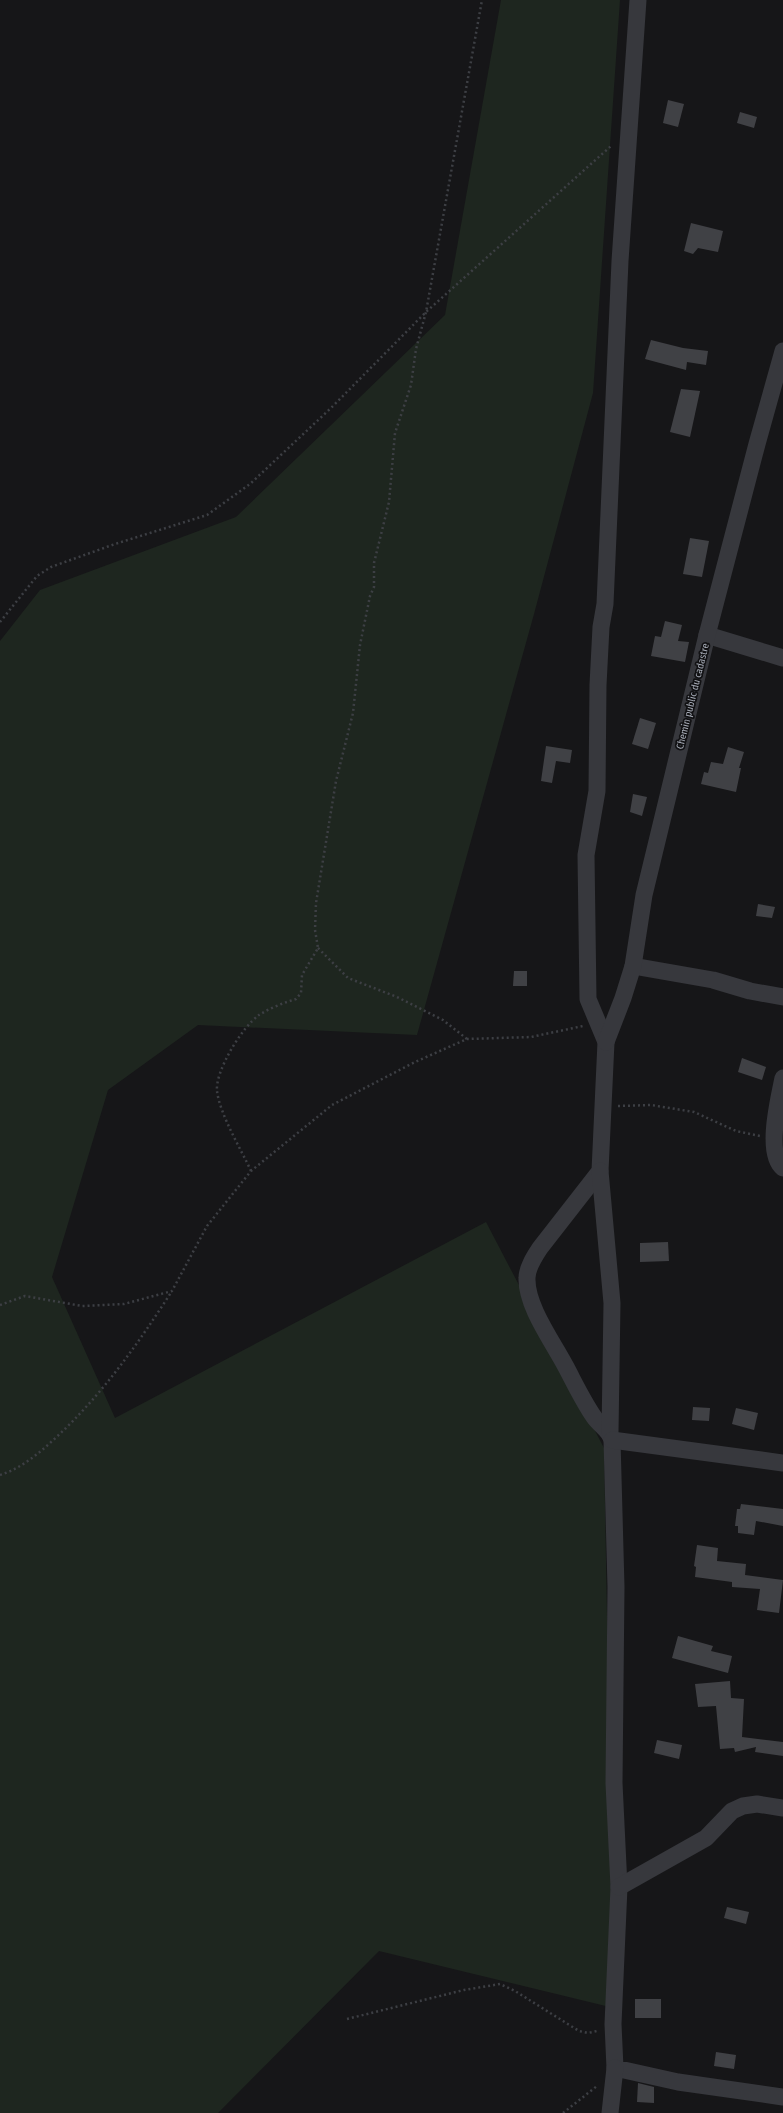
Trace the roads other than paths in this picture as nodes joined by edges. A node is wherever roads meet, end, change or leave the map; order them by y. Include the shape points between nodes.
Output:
1 (638, 0) edge
2 (783, 352) edge
3 (707, 635) junction
4 (783, 658) edge
5 (633, 966) junction
6 (783, 997) edge
7 (606, 1042) junction
8 (783, 1078) edge
9 (783, 1168) edge
10 (600, 1171) junction
11 (611, 1436) junction
12 (783, 1463) edge
13 (783, 1808) edge
14 (619, 1887) junction
15 (615, 2068) junction
16 (783, 2097) edge
17 (610, 2113) edge

1 - 7 street via 620,261 605,604 598,678 597,792 586,855 588,999
2 - 3 street, Chemin public du cadastre
3 - 4 street
3 - 5 street, Chemin public du cadastre via 644,895
5 - 6 street via 713,980
5 - 7 street, Chemin public du cadastre
7 - 10 street
8 - 9 street via 774,1138 775,1156 778,1165
10 - 11 street via 612,1304
10 - 11 street via 540,1248 527,1277 528,1291 543,1325 579,1393 595,1419
11 - 12 street
11 - 14 street via 616,1587 614,1783
13 - 14 street via 757,1804 732,1811 706,1838
14 - 15 street via 613,2024
15 - 16 street via 678,2082
15 - 17 street

